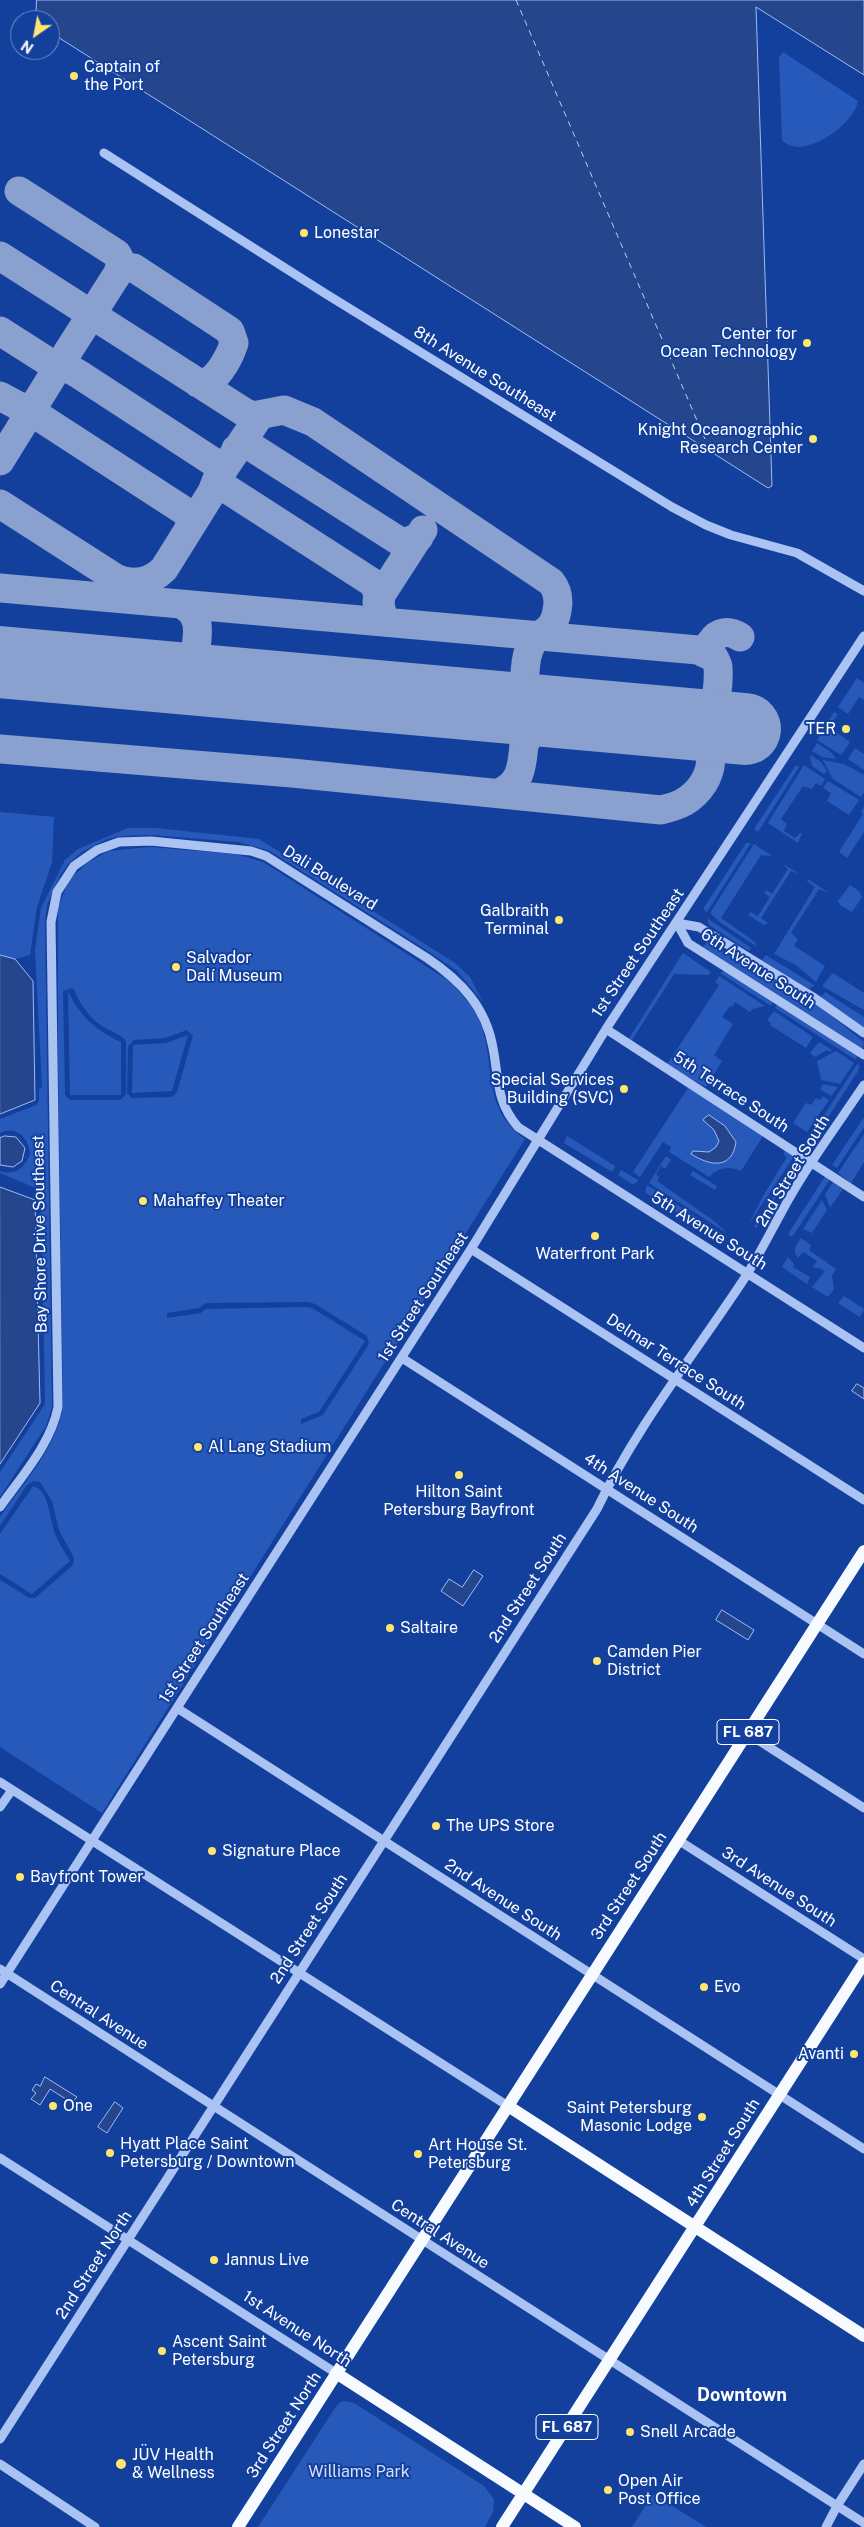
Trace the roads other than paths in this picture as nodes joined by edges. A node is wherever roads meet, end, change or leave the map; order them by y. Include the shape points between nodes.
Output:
1 (104, 152) dead end
2 (864, 591) edge
3 (864, 636) edge
4 (677, 923) junction
5 (51, 943) joint
6 (606, 1029) junction
7 (864, 1033) edge
8 (864, 1055) edge
9 (864, 1085) edge
10 (538, 1140) junction
11 (812, 1163) junction
12 (864, 1197) edge
13 (471, 1248) junction
14 (748, 1273) junction
15 (864, 1348) edge
16 (402, 1358) junction
17 (675, 1378) junction
18 (606, 1489) junction
19 (864, 1500) edge
20 (0, 1507) edge
21 (864, 1551) edge
22 (817, 1624) junction
23 (864, 1654) edge
24 (177, 1708) junction
25 (747, 1733) junction
26 (0, 1782) edge
27 (12, 1790) junction
28 (0, 1807) edge
29 (864, 1808) edge
30 (92, 1840) junction
31 (678, 1840) junction
32 (384, 1841) junction
33 (864, 1961) edge
34 (3, 1971) edge
35 (300, 1973) junction
36 (592, 1974) junction
37 (0, 1984) edge
38 (779, 2094) junction
39 (214, 2106) junction
40 (508, 2106) junction
41 (864, 2149) edge
42 (0, 2158) edge
43 (694, 2228) junction
44 (128, 2240) junction
45 (422, 2240) junction
46 (864, 2336) edge
47 (609, 2360) junction
48 (336, 2373) junction
49 (0, 2439) edge
50 (0, 2464) edge
51 (864, 2464) edge
52 (524, 2494) junction
53 (837, 2506) junction
54 (864, 2523) edge
55 (95, 2527) edge
56 (238, 2527) edge
57 (502, 2527) edge
58 (575, 2527) edge
59 (826, 2527) edge

1 - 2 street, 8th Avenue Southeast via 326,294 672,507 731,535 797,553
3 - 4 street, 1st Street Southeast
4 - 6 street, 1st Street Southeast
4 - 7 street, 6th Avenue South via 699,927 813,997
4 - 8 street, 6th Avenue South via 688,943
5 - 10 street, Dali Boulevard via 53,906 64,877 86,857 107,845 151,841 237,848 259,853 427,958 462,985 480,1008 488,1026 500,1100 518,1127
5 - 20 street, Bay Shore Drive Southeast via 58,1406 46,1439
6 - 10 street, 1st Street Southeast
6 - 11 street, 5th Terrace South
9 - 11 street, 2nd Street South
10 - 13 street, 1st Street Southeast
10 - 14 street, 5th Avenue South
11 - 12 street, 5th Terrace South
11 - 14 street, 2nd Street South
13 - 16 street, 1st Street Southeast
13 - 17 street, Delmar Terrace South
14 - 15 street, 5th Avenue South
14 - 17 street, 2nd Street South
16 - 18 street, 4th Avenue South
16 - 24 street, 1st Street Southeast
17 - 18 street, 2nd Street South
17 - 19 street, Delmar Terrace South
18 - 22 street, 4th Avenue South
18 - 32 street, 2nd Street South via 597,1509
21 - 22 main road, 3rd Street South / FL 687
22 - 23 street, 4th Avenue South
22 - 25 main road, 3rd Street South / FL 687
24 - 30 street, 1st Street Southeast
24 - 32 street, 2nd Avenue South
25 - 29 street
25 - 31 main road, 3rd Street South / FL 687
26 - 27 street
27 - 28 street
27 - 30 street
30 - 34 street, 1st Street Southeast
30 - 35 street
31 - 33 street, 3rd Avenue South
31 - 36 main road, 3rd Street South / FL 687
32 - 35 street, 2nd Street South
32 - 36 street, 2nd Avenue South
33 - 38 main road, 4th Street South / FL 687
34 - 37 street, 1st Street Southeast
34 - 39 street, Central Avenue
35 - 39 street, 2nd Street South
35 - 40 street
36 - 38 street, 2nd Avenue South
36 - 40 main road, 3rd Street South / FL 687
38 - 41 street, 2nd Avenue South
38 - 43 main road, 4th Street South / FL 687
39 - 44 street, 2nd Street North
39 - 45 street, Central Avenue
40 - 43 main road
40 - 45 main road, 3rd Street South / FL 687
42 - 44 street, 1st Avenue North
43 - 46 main road
43 - 47 main road, 4th Street South / FL 687
44 - 48 street, 1st Avenue North
44 - 49 street, 2nd Street North
45 - 47 street, Central Avenue
45 - 48 main road, 3rd Street North / FL 687
47 - 52 main road, FL 687
47 - 53 street, Central Avenue
48 - 52 main road, 1st Avenue North
48 - 56 main road, 3rd Street North / FL 687
50 - 55 street
51 - 53 street
52 - 57 main road, FL 687
52 - 58 main road, 1st Avenue North
53 - 54 street, Central Avenue
53 - 59 street

